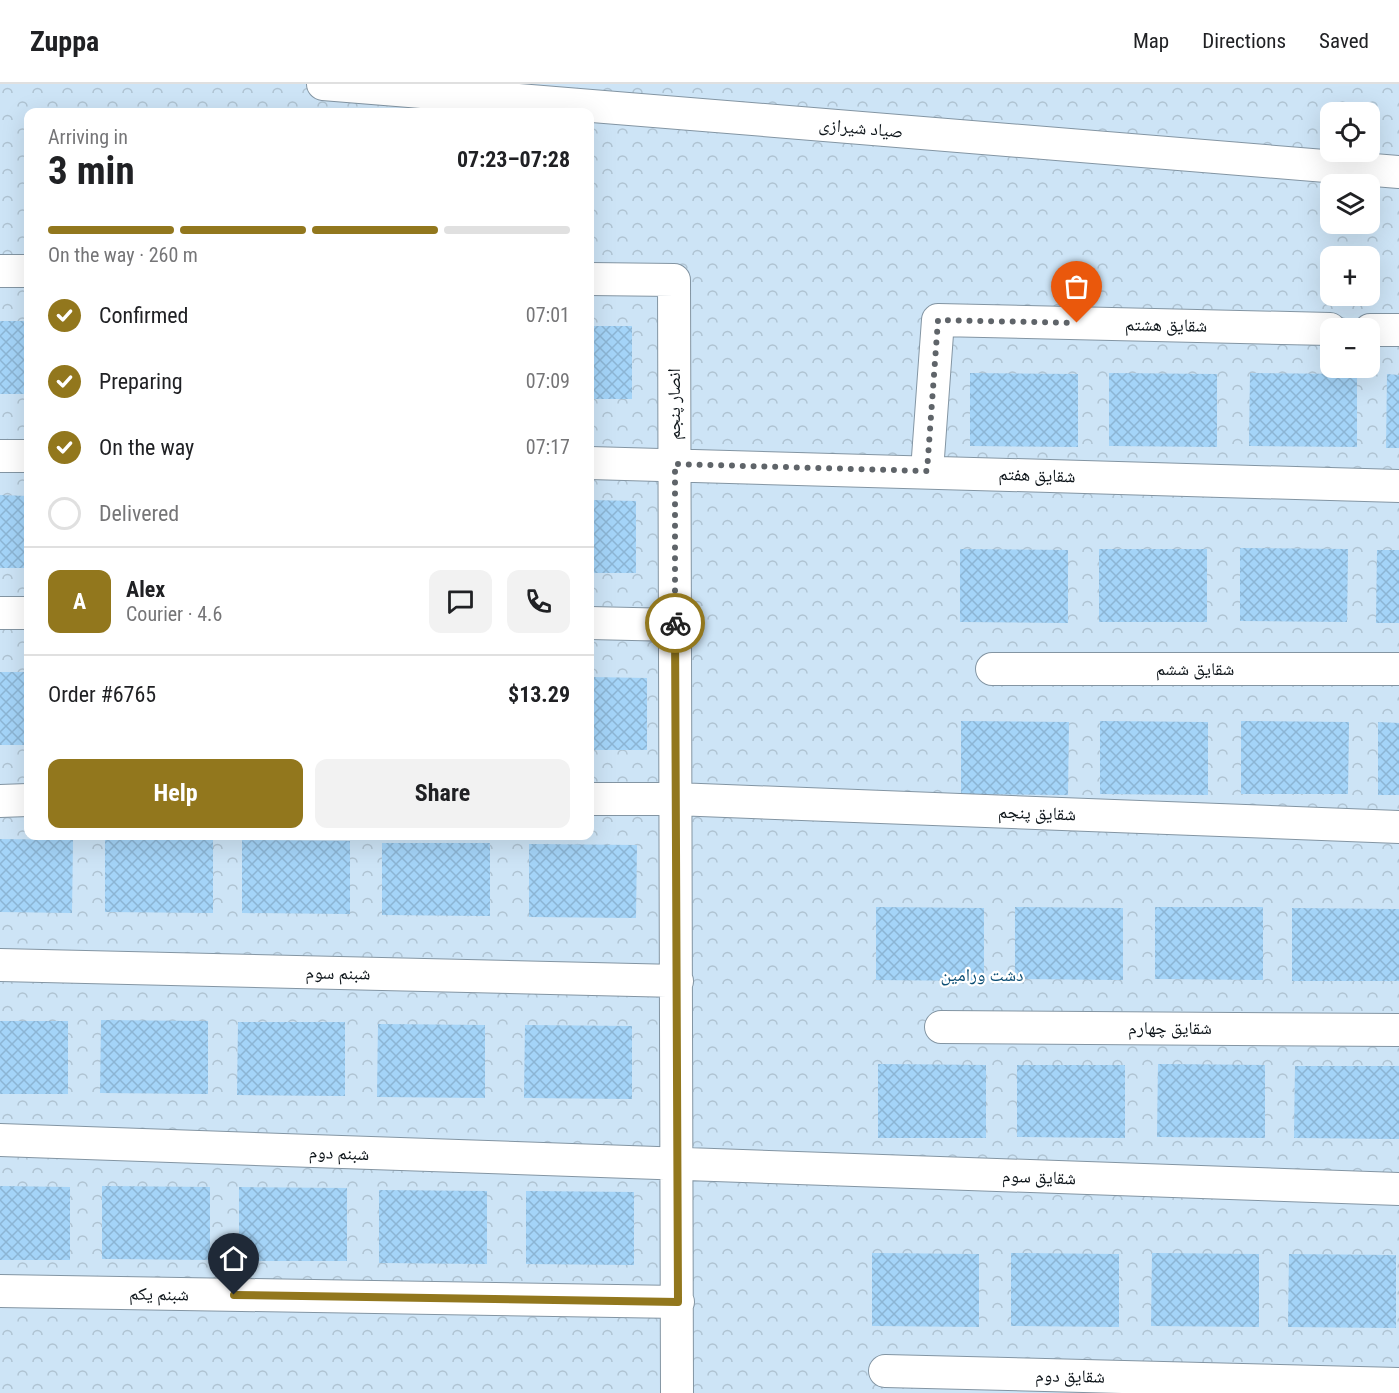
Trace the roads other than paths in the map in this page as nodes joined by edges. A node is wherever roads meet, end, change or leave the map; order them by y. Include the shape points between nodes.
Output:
1 (324, 84) edge
2 (1399, 171) edge
3 (0, 271) edge
4 (24, 271) edge
5 (594, 279) edge
6 (1320, 329) edge
7 (1380, 330) edge
8 (1399, 330) edge
9 (0, 456) edge
10 (24, 456) edge
11 (594, 463) edge
12 (675, 464) junction
13 (927, 471) junction
14 (1399, 486) edge
15 (0, 613) edge
16 (24, 613) edge
17 (594, 623) edge
18 (675, 625) junction
19 (992, 669) dead end
20 (1399, 669) edge
21 (594, 799) edge
22 (675, 799) junction
23 (24, 800) edge
24 (0, 801) edge
25 (1399, 827) edge
26 (0, 965) edge
27 (677, 981) junction
28 (941, 1027) dead end
29 (1399, 1030) edge
30 (0, 1140) edge
31 (678, 1166) junction
32 (1399, 1189) edge
33 (0, 1291) edge
34 (678, 1302) junction
35 (885, 1371) dead end
36 (1399, 1384) edge
37 (677, 1393) edge

1 - 2 street, صیاد شیرازی
3 - 4 street
5 - 12 street, انصار پنجم via 674,280
6 - 13 street, شقایق هشتم via 938,320
7 - 8 street
9 - 10 street
11 - 12 street, شقایق هفتم
12 - 13 street, شقایق هفتم
12 - 18 street, انصار پنجم
13 - 14 street, شقایق هفتم
15 - 16 street
17 - 18 street
18 - 22 street, انصار پنجم
19 - 20 street, شقایق ششم
21 - 22 street, شقایق پنجم
22 - 25 street, شقایق پنجم
22 - 27 street, انصار پنجم
23 - 24 street
26 - 27 street, شبنم سوم
27 - 31 street, انصار پنجم
28 - 29 street, شقایق چهارم
30 - 31 street, شبنم دوم
31 - 32 street, شقایق سوم
31 - 34 street, انصار پنجم
33 - 34 street, شبنم یکم
34 - 37 street, انصار پنجم
35 - 36 street, شقایق دوم

